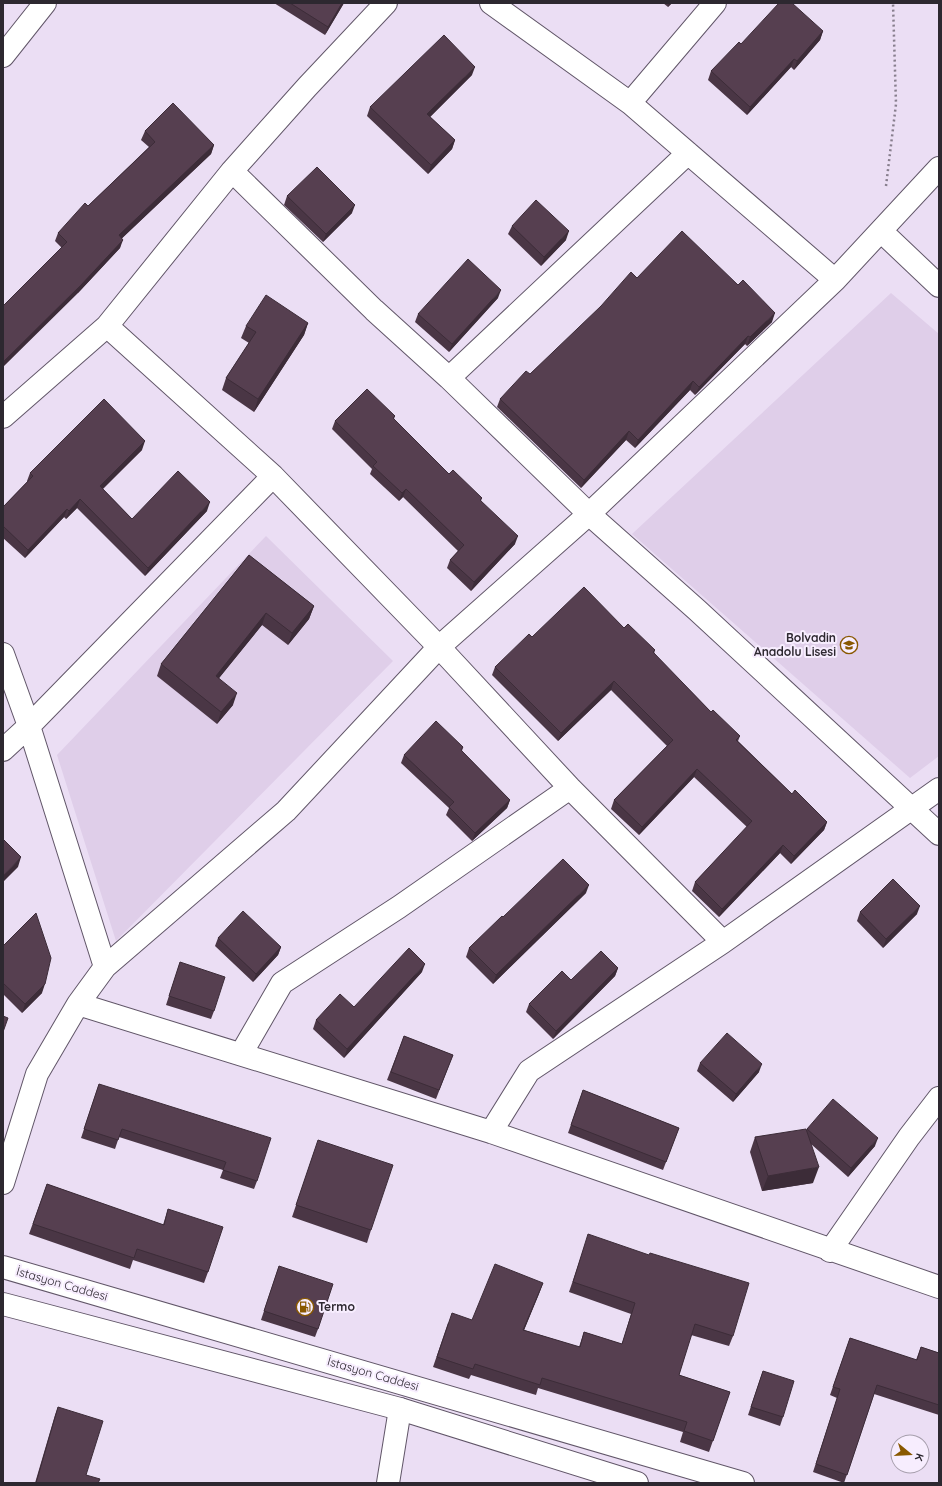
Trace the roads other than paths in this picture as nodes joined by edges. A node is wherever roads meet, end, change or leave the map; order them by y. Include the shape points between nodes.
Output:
1 (45, 3) edge
2 (386, 3) edge
3 (491, 3) edge
4 (715, 3) edge
5 (3, 56) edge
6 (630, 103) junction
7 (688, 153) junction
8 (939, 168) edge
9 (232, 171) junction
10 (881, 231) junction
11 (835, 280) junction
12 (939, 286) edge
13 (107, 326) junction
14 (449, 378) junction
15 (3, 416) edge
16 (273, 476) junction
17 (589, 514) junction
18 (439, 647) junction
19 (3, 654) edge
20 (29, 726) junction
21 (3, 750) edge
22 (570, 788) junction
23 (939, 790) edge
24 (912, 809) junction
25 (939, 834) edge
26 (723, 942) junction
27 (105, 967) junction
28 (78, 1004) junction
29 (241, 1054) junction
30 (939, 1098) edge
31 (491, 1132) junction
32 (3, 1183) edge
33 (830, 1251) junction
34 (3, 1267) edge
35 (939, 1287) edge
36 (3, 1304) edge
37 (400, 1409) junction
38 (388, 1483) edge
39 (637, 1483) edge
40 (743, 1483) edge

1 - 5 street
2 - 9 street
3 - 6 street
4 - 6 street
6 - 7 street
7 - 11 street
7 - 14 street
8 - 10 street
9 - 13 street
9 - 14 street via 374,310
10 - 11 street
10 - 12 street
11 - 17 street
13 - 15 street
13 - 16 street
14 - 17 street
16 - 18 street
16 - 20 street
17 - 18 street
17 - 24 street
18 - 22 street
18 - 27 street via 286,811
19 - 20 street
20 - 21 street
20 - 27 street
22 - 26 street
22 - 29 street via 399,907 282,983
23 - 24 street
24 - 25 street
24 - 26 street
26 - 31 street via 529,1071
27 - 28 street
28 - 29 street
28 - 32 street via 37,1074
29 - 31 street
30 - 33 street via 908,1137
31 - 33 street
33 - 35 street
34 - 40 street, İstasyon Caddesi
36 - 37 street
37 - 38 street
37 - 39 street

